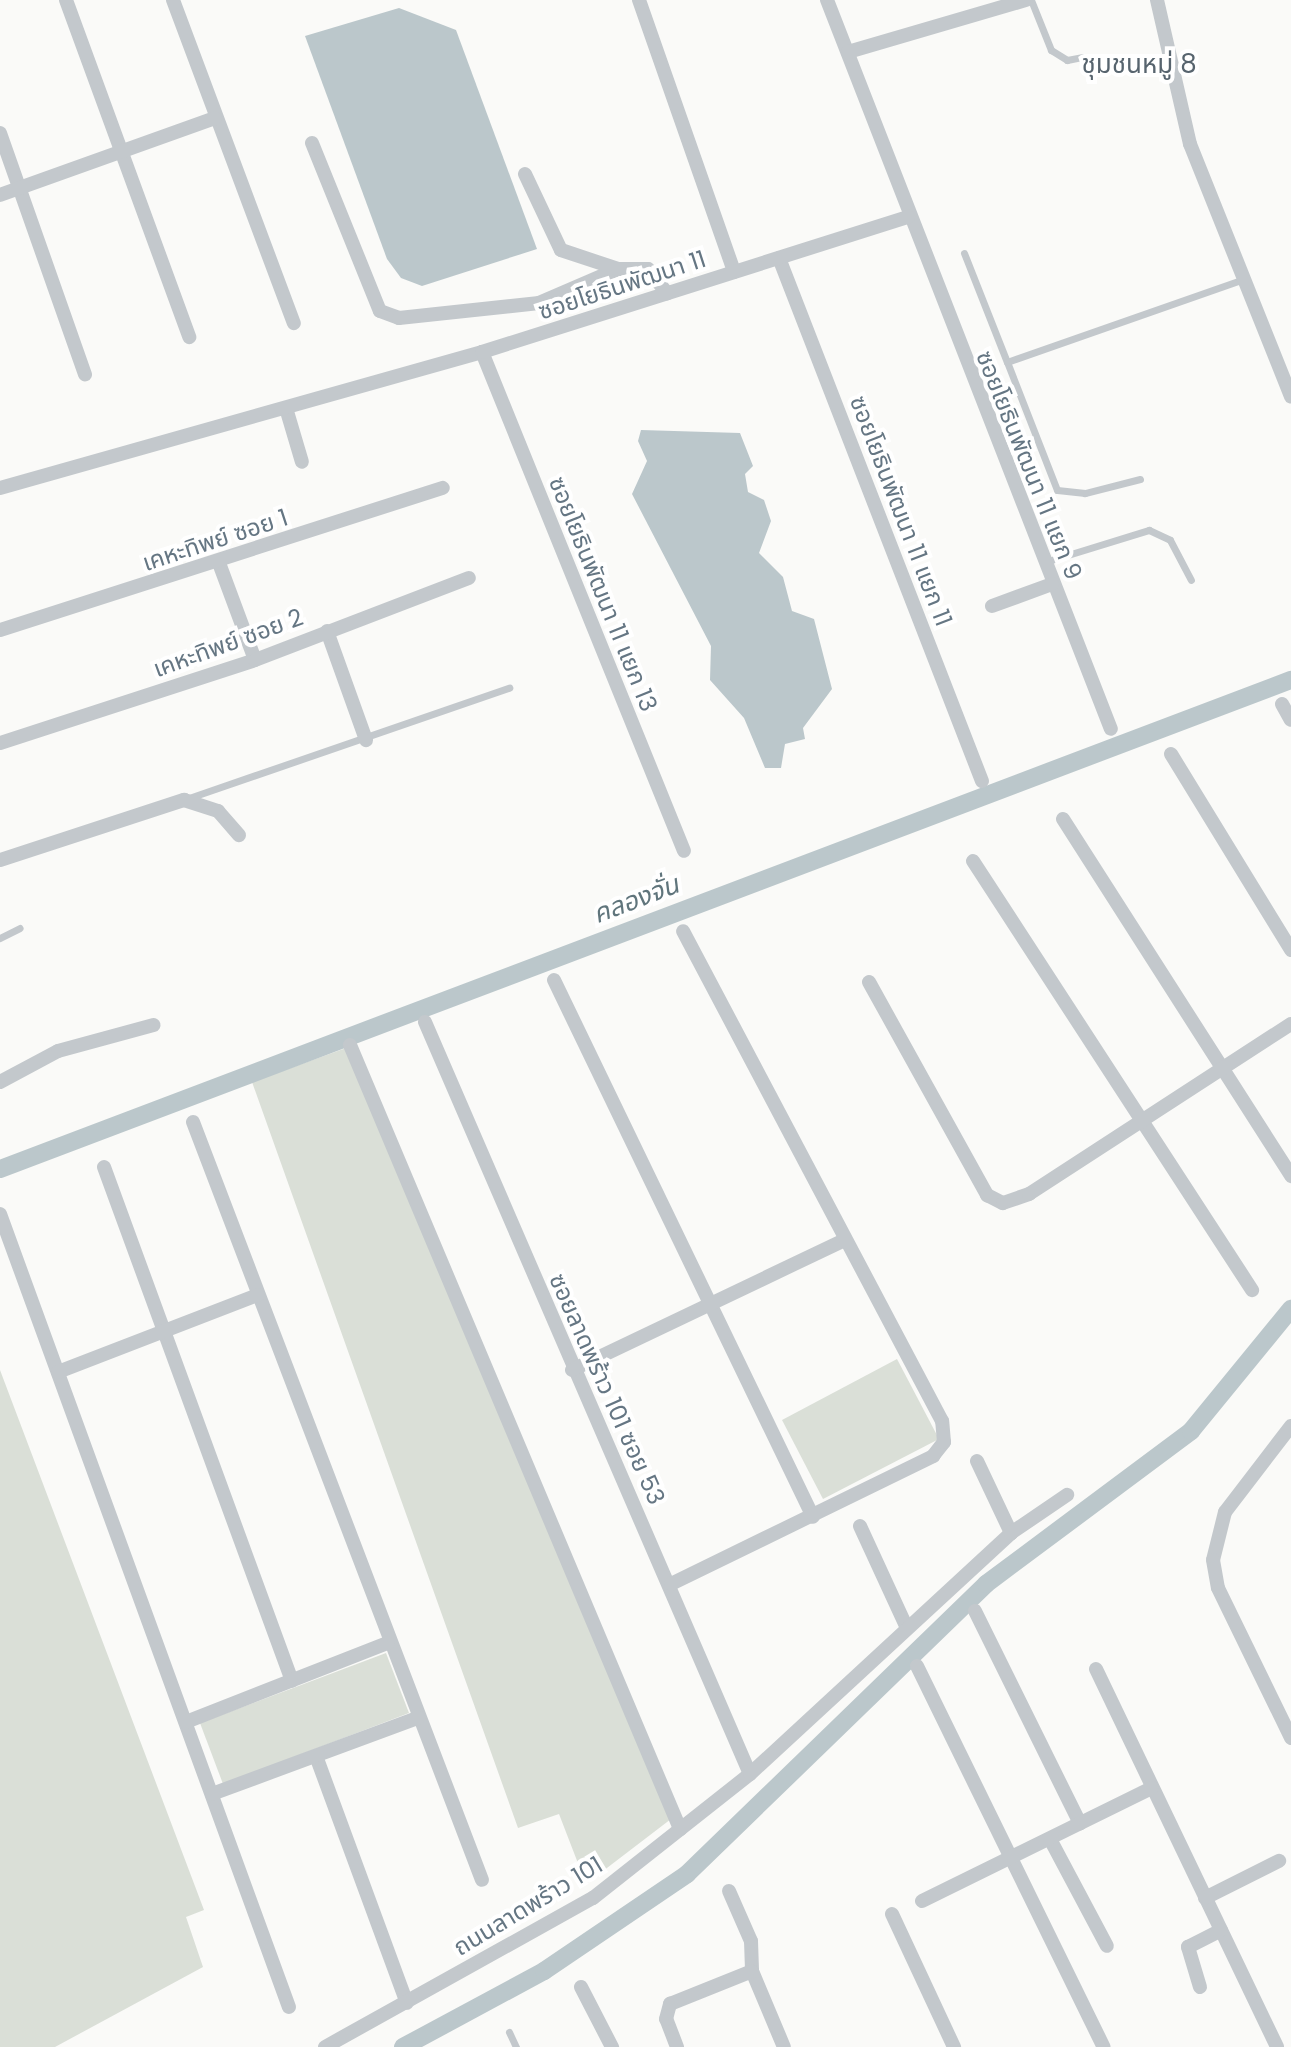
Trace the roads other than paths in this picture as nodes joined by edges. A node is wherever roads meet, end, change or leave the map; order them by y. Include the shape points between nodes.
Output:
1 (66, 0) edge
2 (173, 0) edge
3 (639, 0) edge
4 (827, 0) edge
5 (1029, 0) edge
6 (1157, 0) edge
7 (848, 52) junction
8 (1082, 57) dead end
9 (215, 118) junction
10 (0, 133) edge
11 (312, 143) dead end
12 (123, 152) junction
13 (525, 174) dead end
14 (20, 188) junction
15 (0, 195) edge
16 (908, 217) junction
17 (964, 253) dead end
18 (779, 258) junction
19 (618, 269) junction
20 (734, 272) junction
21 (1244, 279) junction
22 (667, 293) junction
23 (294, 323) dead end
24 (189, 337) dead end
25 (482, 352) junction
26 (1007, 362) junction
27 (85, 375) dead end
28 (1291, 397) edge
29 (286, 408) junction
30 (302, 462) dead end
31 (1140, 479) dead end
32 (0, 488) edge
33 (443, 488) dead end
34 (1044, 562) junction
35 (219, 563) junction
36 (469, 578) dead end
37 (1191, 580) dead end
38 (1052, 584) junction
39 (992, 606) dead end
40 (0, 630) edge
41 (327, 631) junction
42 (255, 660) junction
43 (509, 688) dead end
44 (1282, 704) dead end
45 (1291, 720) edge
46 (1111, 729) dead end
47 (366, 740) junction
48 (0, 743) edge
49 (1171, 754) dead end
50 (982, 781) dead end
51 (184, 800) junction
52 (1063, 819) dead end
53 (239, 835) dead end
54 (684, 851) dead end
55 (0, 860) edge
56 (973, 861) dead end
57 (20, 928) dead end
58 (683, 931) dead end
59 (0, 938) edge
60 (1291, 950) edge
61 (554, 980) dead end
62 (869, 982) dead end
63 (425, 1022) dead end
64 (1291, 1024) edge
65 (154, 1025) dead end
66 (350, 1045) dead end
67 (1222, 1068) junction
68 (0, 1082) edge
69 (1142, 1121) junction
70 (193, 1122) dead end
71 (104, 1167) dead end
72 (1291, 1176) edge
73 (0, 1214) edge
74 (843, 1241) junction
75 (1252, 1290) dead end
76 (258, 1295) junction
77 (710, 1307) junction
78 (164, 1331) junction
79 (572, 1370) junction
80 (58, 1372) junction
81 (1291, 1426) edge
82 (977, 1461) dead end
83 (1067, 1495) dead end
84 (813, 1517) junction
85 (860, 1526) dead end
86 (1011, 1533) junction
87 (671, 1584) junction
88 (975, 1611) dead end
89 (906, 1626) junction
90 (388, 1643) junction
91 (917, 1666) dead end
92 (1096, 1669) dead end
93 (292, 1681) junction
94 (418, 1718) junction
95 (186, 1722) junction
96 (1291, 1738) edge
97 (316, 1756) junction
98 (750, 1774) junction
99 (1152, 1788) junction
100 (212, 1794) junction
101 (1080, 1823) junction
102 (680, 1829) junction
103 (1050, 1839) junction
104 (1012, 1859) junction
105 (1279, 1861) dead end
106 (482, 1880) dead end
107 (729, 1891) dead end
108 (1205, 1898) junction
109 (922, 1901) dead end
110 (892, 1914) dead end
111 (1221, 1930) junction
112 (1107, 1946) dead end
113 (752, 1971) junction
114 (581, 1987) dead end
115 (1200, 1987) dead end
116 (407, 2003) junction
117 (289, 2007) dead end
118 (509, 2032) dead end
119 (325, 2047) edge
120 (516, 2047) edge
121 (612, 2047) edge
122 (677, 2047) edge
123 (784, 2047) edge
124 (954, 2047) edge
125 (1104, 2047) edge
126 (1277, 2047) edge

1 - 12 street
2 - 9 street
3 - 20 street
4 - 7 street
5 - 7 street
5 - 8 lane via 1051,50 1067,60
6 - 21 street via 1190,144
7 - 16 street
9 - 12 street
9 - 23 street
10 - 14 street
11 - 19 street via 380,311 399,318 539,303
12 - 14 street
12 - 24 street
13 - 19 street via 561,250
14 - 15 street
14 - 27 street
16 - 18 street, ซอยโยธินพัฒนา 11
16 - 34 street, ซอยโยธินพัฒนา 11 แยก 9
17 - 26 lane
18 - 20 street, ซอยโยธินพัฒนา 11
18 - 50 street, ซอยโยธินพัฒนา 11 แยก 11
19 - 22 street via 655,272
20 - 22 street, ซอยโยธินพัฒนา 11
21 - 26 lane
21 - 28 street
22 - 25 street, ซอยโยธินพัฒนา 11
25 - 29 street, ซอยโยธินพัฒนา 11
25 - 54 street, ซอยโยธินพัฒนา 11 แยก 13
26 - 31 lane via 1057,490 1070,495
29 - 30 street
29 - 32 street, ซอยโยธินพัฒนา 11
33 - 35 street, เคหะทิพย์ ซอย 1
34 - 37 lane via 1149,530 1170,540
34 - 38 street, ซอยโยธินพัฒนา 11 แยก 9
35 - 40 street, เคหะทิพย์ ซอย 1
35 - 42 street
36 - 41 street, เคหะทิพย์ ซอย 2
38 - 39 street
38 - 46 street, ซอยโยธินพัฒนา 11 แยก 9
41 - 42 street, เคหะทิพย์ ซอย 2
41 - 47 street
42 - 48 street, เคหะทิพย์ ซอย 2
43 - 47 lane
44 - 45 street
47 - 51 lane
49 - 60 street
51 - 53 street via 218,811
51 - 55 street
52 - 67 street
56 - 69 street
57 - 59 lane
58 - 74 street
61 - 77 street
62 - 69 street via 994,1201 1029,1194
63 - 79 street, ซอยลาดพร้าว 101 ซอย 53
64 - 67 street
65 - 68 street via 58,1051
66 - 102 street
67 - 69 street
67 - 72 street
69 - 75 street
70 - 76 street
71 - 78 street
73 - 80 street
74 - 77 street
74 - 84 street via 942,1421 944,1442 933,1456
76 - 78 street
76 - 90 street
77 - 79 street
77 - 84 street
78 - 80 street
78 - 93 street
79 - 87 street, ซอยลาดพร้าว 101 ซอย 53
80 - 95 street
81 - 96 street via 1225,1512 1213,1560 1218,1588
82 - 86 street
83 - 86 street, ถนนลาดพร้าว 101
84 - 87 street
85 - 89 street
86 - 89 street, ถนนลาดพร้าว 101
87 - 98 street, ซอยลาดพร้าว 101 ซอย 53
88 - 101 street
89 - 98 street, ถนนลาดพร้าว 101
90 - 93 street
90 - 94 street
91 - 104 street
92 - 99 street
93 - 95 street
94 - 97 street
94 - 106 street
95 - 100 street
97 - 100 street
97 - 116 street
98 - 102 street, ถนนลาดพร้าว 101
99 - 101 street
99 - 108 street
100 - 117 street
101 - 103 street
102 - 116 street, ถนนลาดพร้าว 101 via 593,1898
103 - 104 street
103 - 112 street
104 - 109 street
104 - 125 street
105 - 108 street
107 - 113 street via 751,1941
108 - 111 street
110 - 124 street
111 - 115 street via 1188,1947
111 - 126 street
113 - 122 street via 670,2004 666,2019
113 - 123 street
114 - 121 street
116 - 119 street, ถนนลาดพร้าว 101
118 - 120 lane

